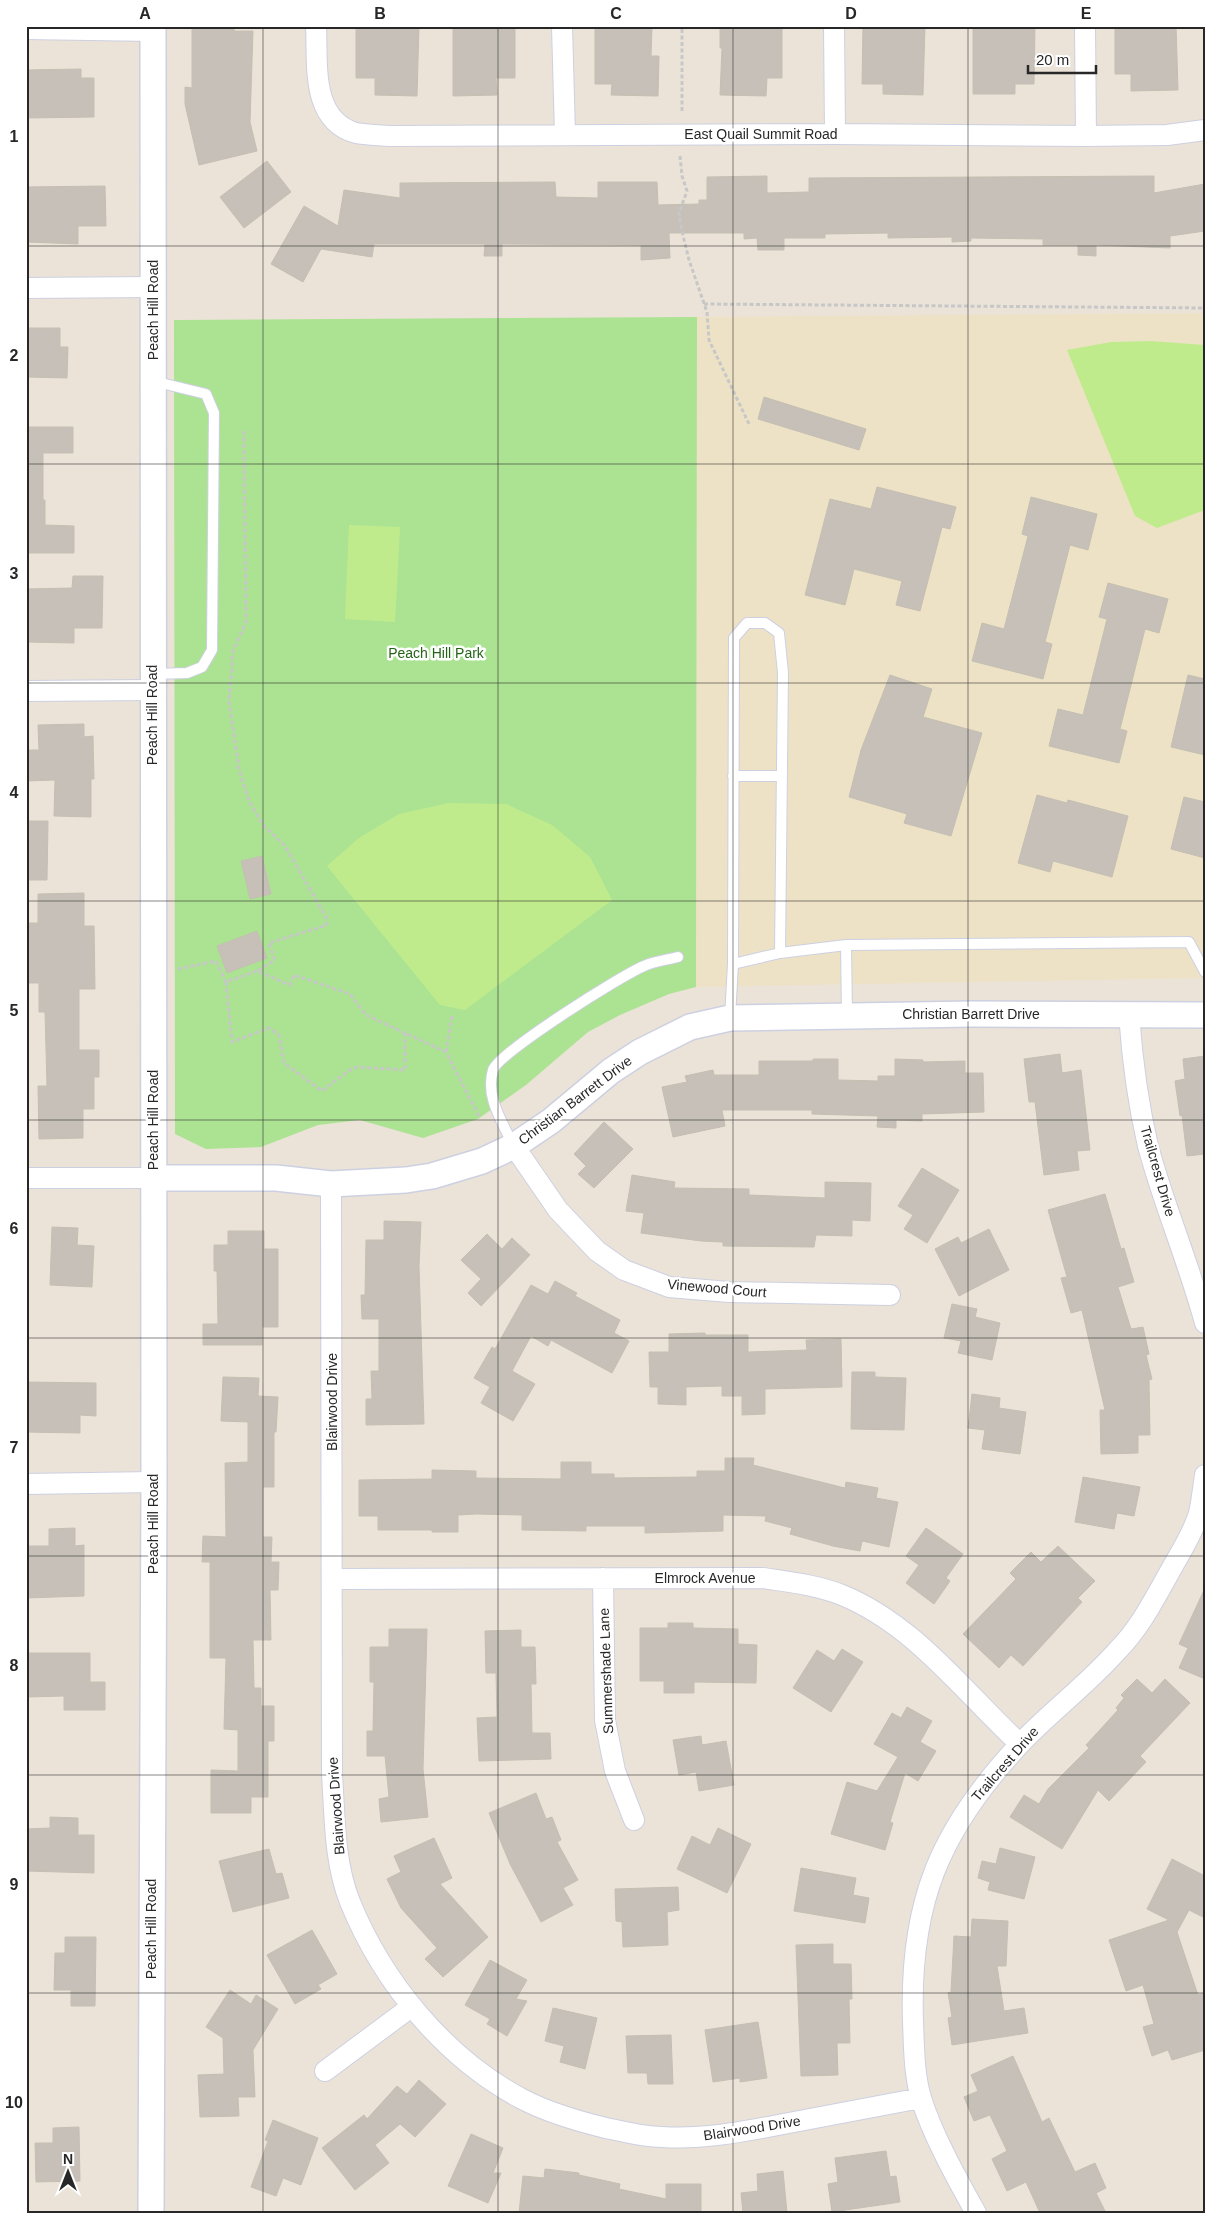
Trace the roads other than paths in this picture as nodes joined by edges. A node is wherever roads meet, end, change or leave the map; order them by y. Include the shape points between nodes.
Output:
1 (316, 26) edge
2 (562, 26) edge
3 (834, 26) edge
4 (1085, 26) edge
5 (153, 28) edge
6 (26, 30) edge
7 (1205, 130) edge
8 (835, 134) junction
9 (565, 135) junction
10 (1086, 136) junction
11 (153, 287) junction
12 (26, 288) edge
13 (152, 380) junction
14 (152, 682) junction
15 (26, 691) edge
16 (734, 776) junction
17 (782, 776) junction
18 (846, 945) junction
19 (780, 953) junction
20 (678, 957) dead end
21 (733, 964) junction
22 (1205, 972) edge
23 (1129, 1014) junction
24 (847, 1015) junction
25 (1205, 1015) edge
26 (730, 1018) junction
27 (514, 1146) junction
28 (26, 1178) edge
29 (153, 1178) junction
30 (331, 1184) junction
31 (890, 1296) dead end
32 (1205, 1323) edge
33 (1205, 1475) edge
34 (154, 1482) junction
35 (26, 1484) edge
36 (603, 1578) junction
37 (332, 1579) junction
38 (1020, 1744) junction
39 (634, 1820) dead end
40 (411, 2007) junction
41 (325, 2071) dead end
42 (921, 2098) junction
43 (151, 2213) edge
44 (976, 2213) edge

1 - 9 street, East Quail Summit Road via 319,93 325,109 351,131 390,136
2 - 9 street
3 - 8 street
4 - 10 street
5 - 6 street
5 - 11 street, Peach Hill Road
7 - 10 street, East Quail Summit Road via 1168,135
8 - 9 street, East Quail Summit Road
8 - 10 street, East Quail Summit Road
11 - 12 street
11 - 13 street, Peach Hill Road
13 - 14 street, Peach Hill Road
13 - 14 lane via 206,394 214,413 212,650 202,667
14 - 15 street
14 - 29 street, Peach Hill Road
16 - 17 lane
16 - 17 lane via 734,638 747,623 765,623 779,633 783,673
16 - 21 lane
17 - 19 lane
18 - 19 lane
18 - 22 lane via 1189,942
18 - 24 lane
19 - 21 lane
20 - 27 lane via 645,966 563,1013 494,1067 490,1084 494,1104
21 - 26 lane
23 - 24 street, Christian Barrett Drive
23 - 25 street, Christian Barrett Drive
23 - 32 street, Trailcrest Drive via 1132,1052 1148,1144
24 - 26 street, Christian Barrett Drive
26 - 27 street, Christian Barrett Drive via 690,1027 640,1052
27 - 30 street, Christian Barrett Drive via 482,1161 432,1176
27 - 31 street, Vinewood Court via 558,1210 597,1251 624,1270 669,1287 729,1292
28 - 29 street
29 - 30 street, Christian Barrett Drive via 276,1178
29 - 34 street, Peach Hill Road
30 - 37 street, Blairwood Drive
33 - 38 street, Trailcrest Drive via 1198,1514 1183,1548 1132,1634
34 - 35 street
34 - 43 street, Peach Hill Road
36 - 37 street, Elmrock Avenue
36 - 38 street, Elmrock Avenue via 763,1578 810,1585 841,1594 871,1609 920,1644
36 - 39 street, Summershade Lane via 605,1720 615,1771
37 - 40 street, Blairwood Drive via 332,1775 336,1846 350,1902 373,1950
38 - 42 street, Trailcrest Drive via 980,1790 956,1825 929,1883 918,1929 912,1994 914,2052
40 - 41 street
40 - 42 street, Blairwood Drive via 440,2038 481,2072 522,2099 569,2119 636,2134 662,2138 725,2135
42 - 44 street, Trailcrest Drive

